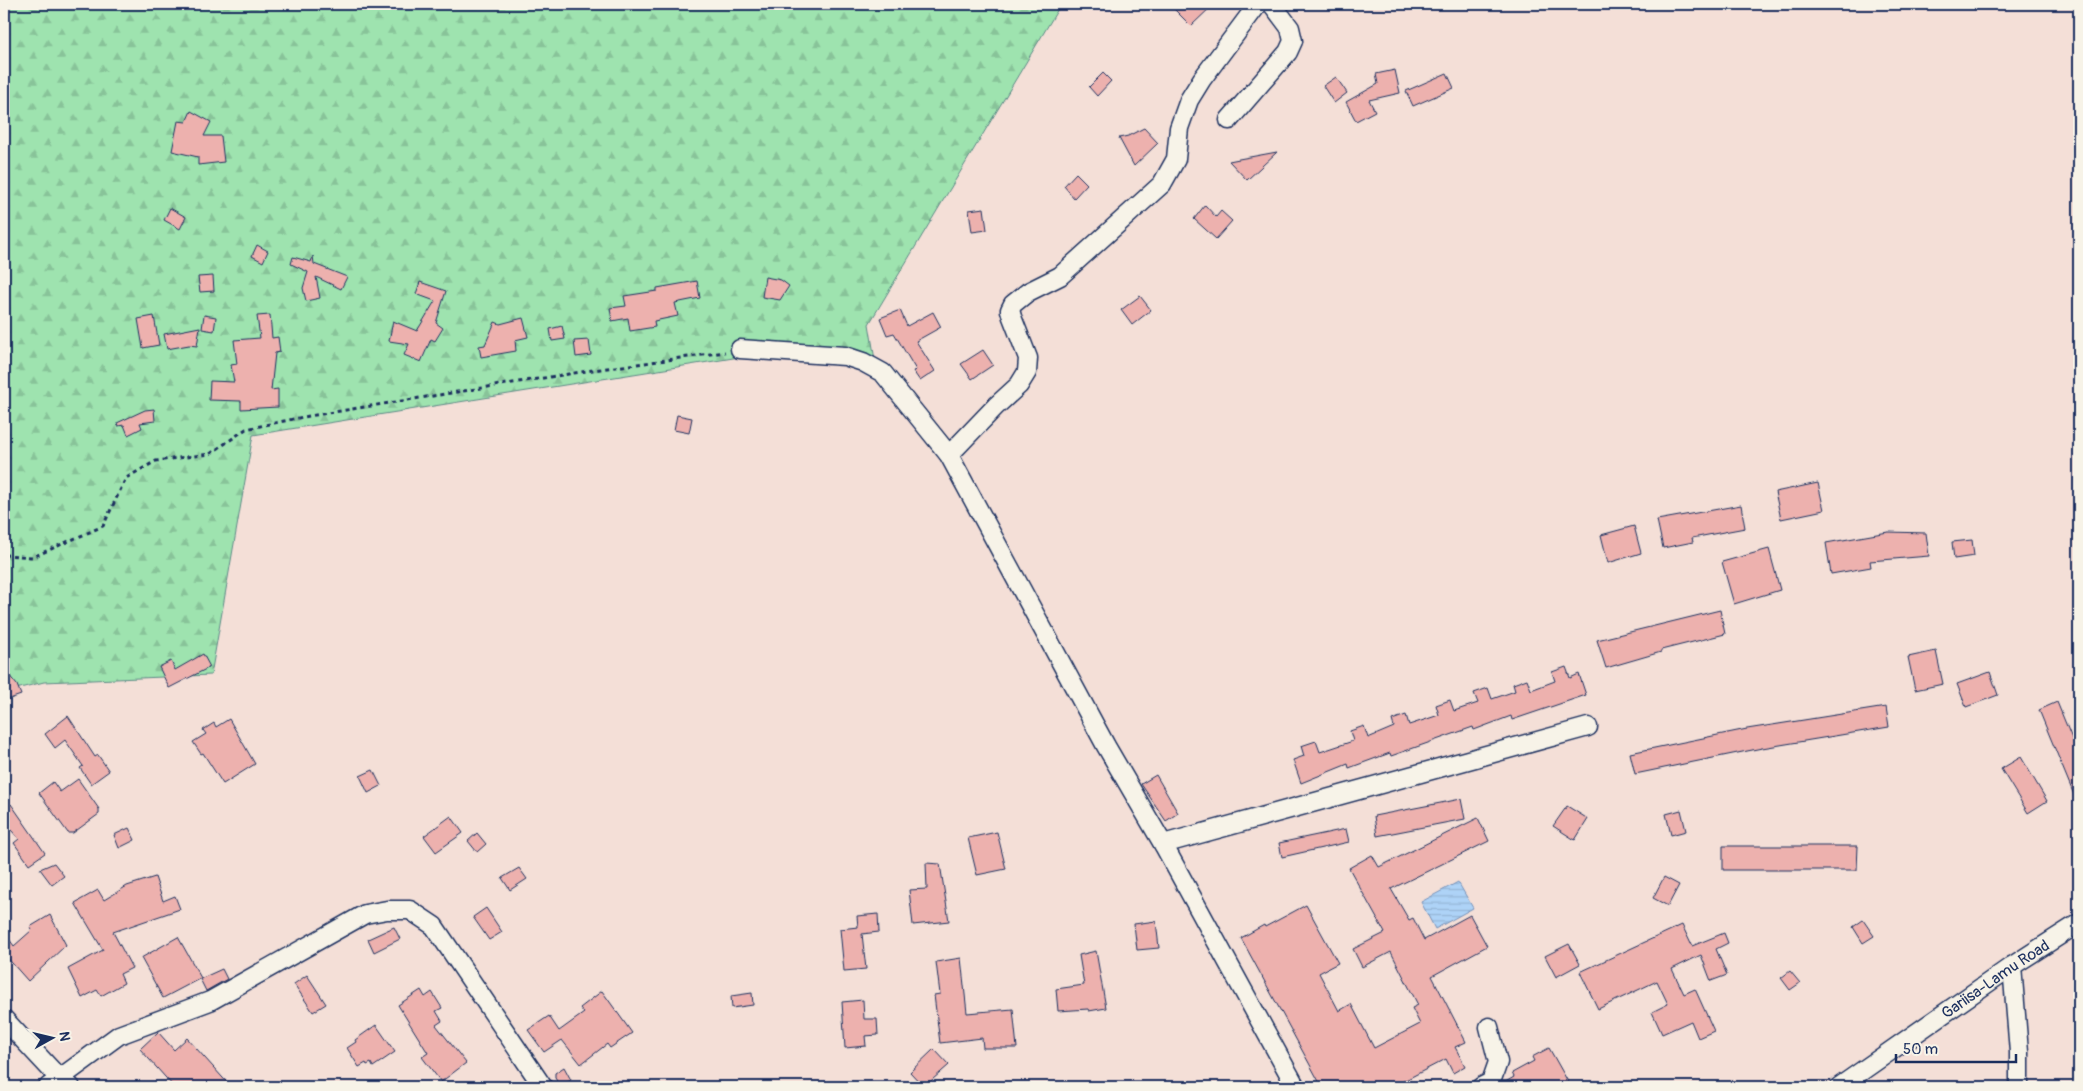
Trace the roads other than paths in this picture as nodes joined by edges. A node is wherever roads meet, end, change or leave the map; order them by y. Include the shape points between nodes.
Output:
1 (1258, 4) edge
2 (1272, 4) edge
3 (1229, 120) dead end
4 (740, 349) road end
5 (949, 455) junction
6 (1588, 727) dead end
7 (1162, 844) junction
8 (2079, 923) edge
9 (2012, 966) junction
10 (4, 1019) edge
11 (1489, 1027) dead end
12 (60, 1084) edge
13 (543, 1087) edge
14 (1296, 1087) edge
15 (1481, 1087) edge
16 (1839, 1087) edge
17 (2019, 1087) edge

1 - 5 street via 1189,100 1178,128 1176,159 1162,184 1060,276 1028,292 1013,304 1010,310 1028,358 1027,372 1019,385
2 - 3 street via 1290,28 1293,40 1288,52
4 - 5 street via 845,356 863,362 883,373
5 - 7 street
6 - 7 street
7 - 14 street
8 - 9 street, Gariisa-Lamu Road
9 - 16 street, Gariisa-Lamu Road
9 - 17 street
10 - 12 street
11 - 15 street via 1498,1062 1490,1082
12 - 13 street via 119,1035 210,1001 365,914 410,910 434,926

